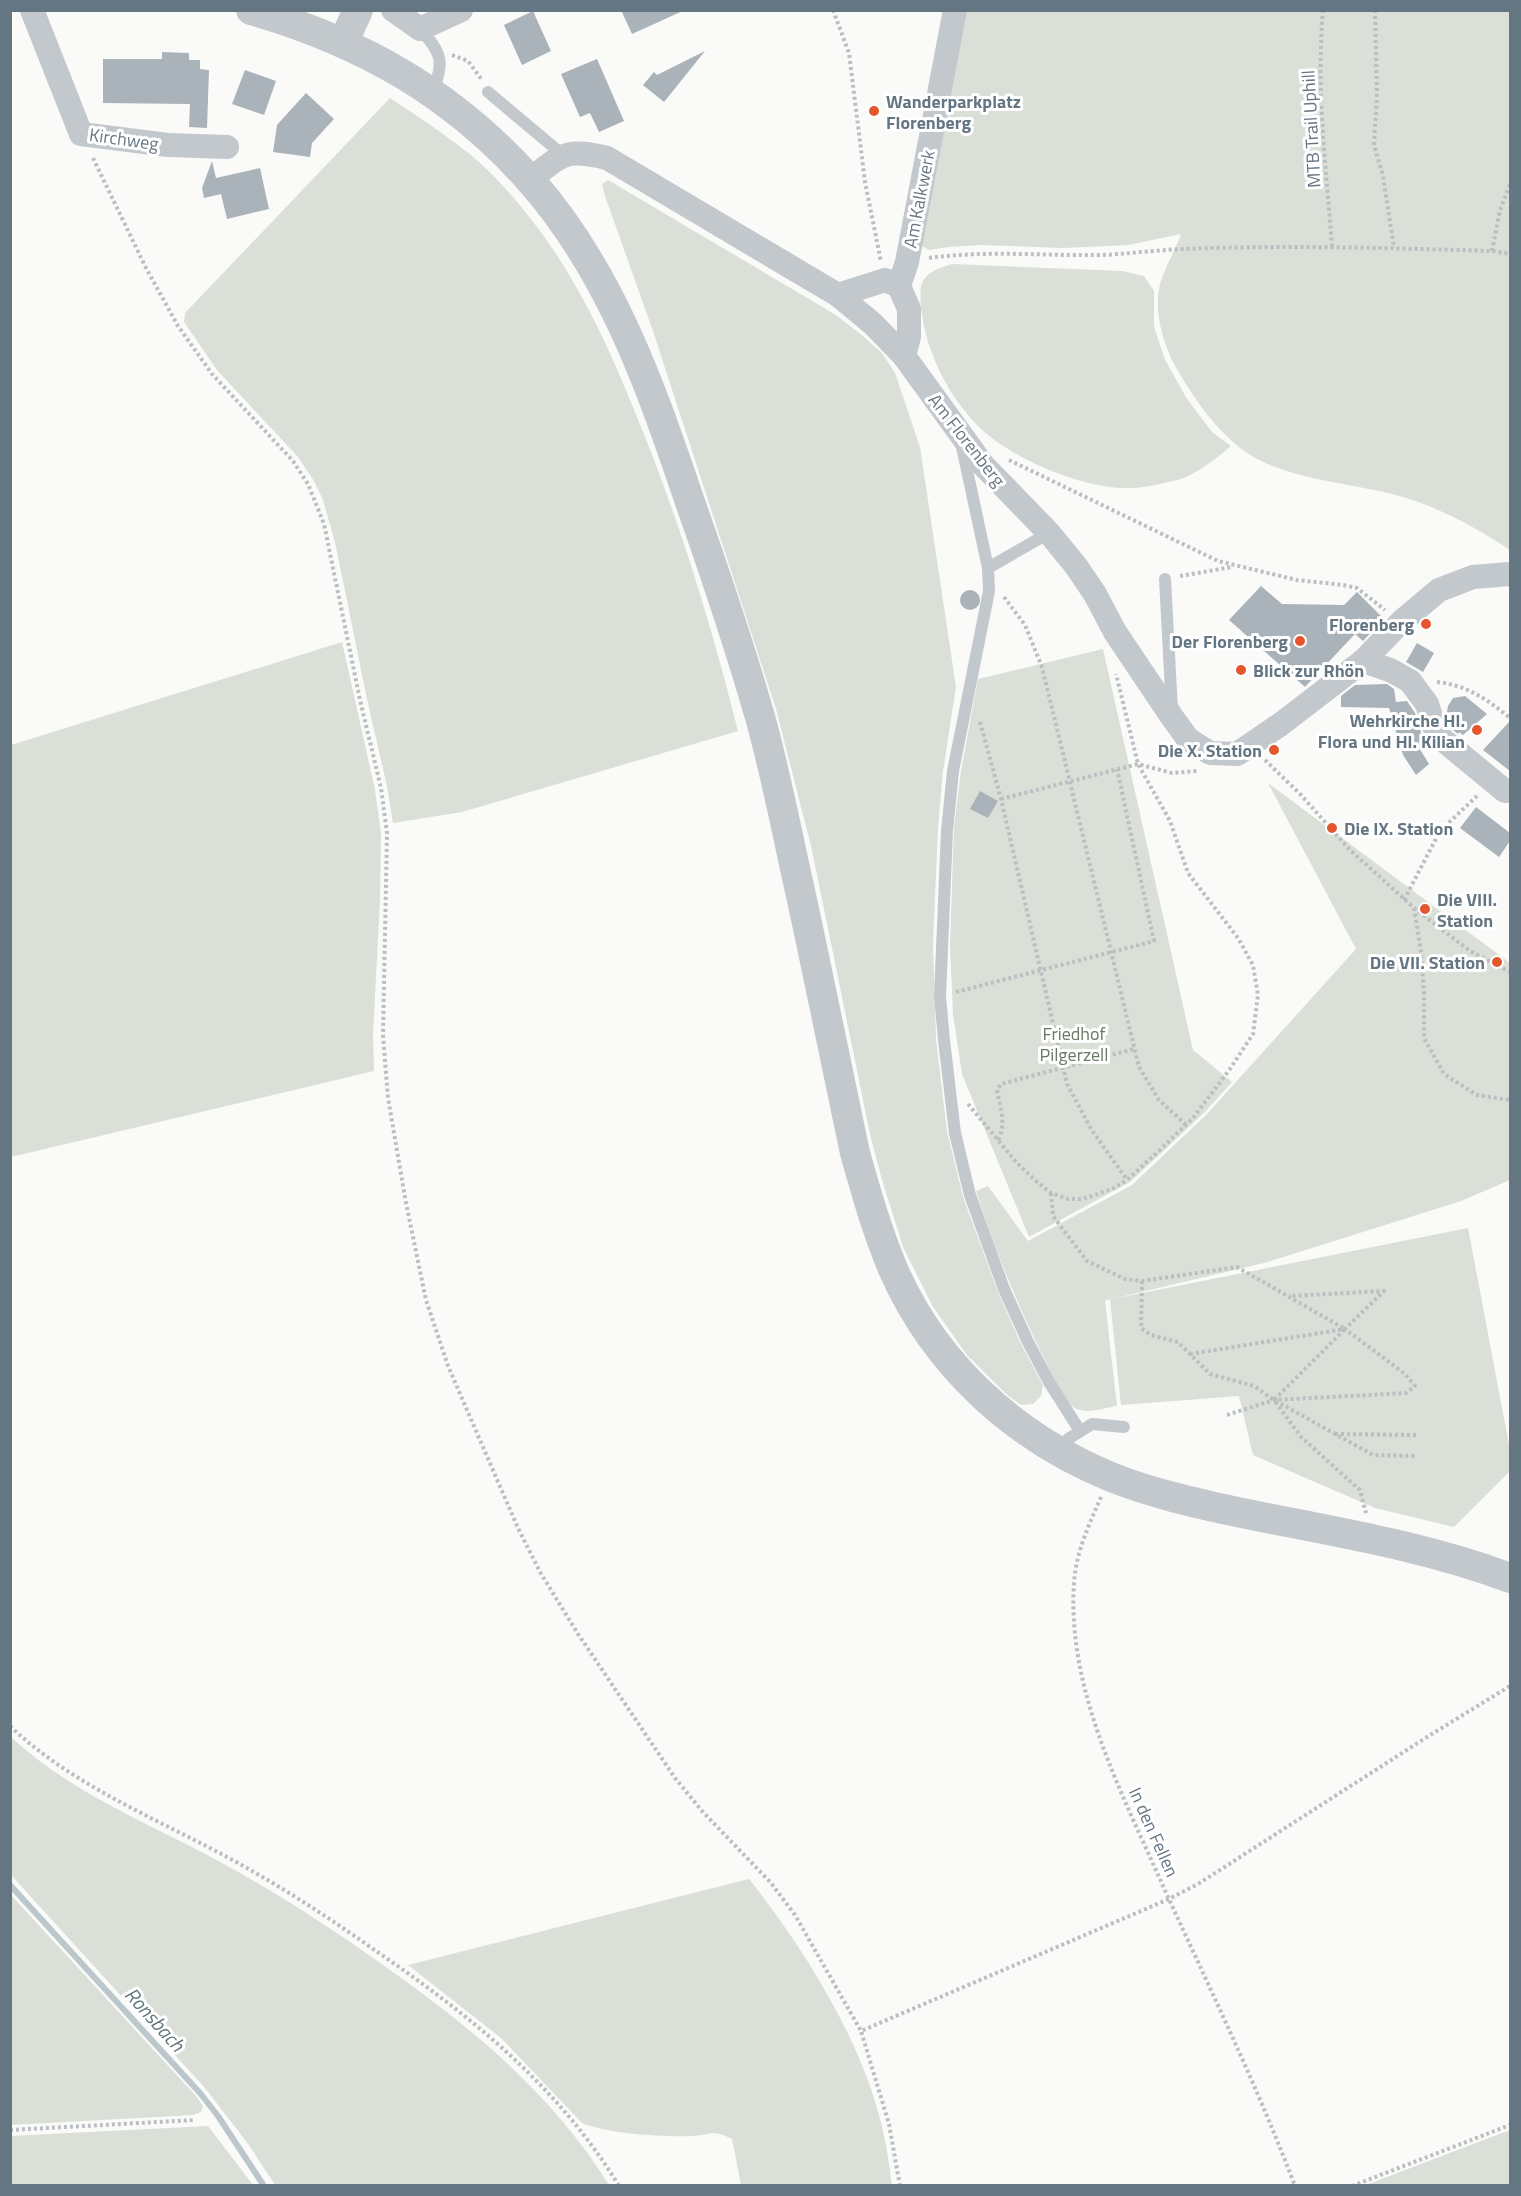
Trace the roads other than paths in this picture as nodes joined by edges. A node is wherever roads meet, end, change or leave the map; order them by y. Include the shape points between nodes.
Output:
1 (32, 10) edge
2 (251, 10) edge
3 (358, 10) edge
4 (393, 10) edge
5 (461, 10) edge
6 (955, 10) edge
7 (420, 29) junction
8 (343, 43) junction
9 (488, 92) road end
10 (432, 93) junction
11 (227, 147) dead end
12 (563, 155) junction
13 (529, 180) junction
14 (892, 283) junction
15 (838, 295) junction
16 (904, 356) junction
17 (960, 436) junction
18 (1049, 533) junction
19 (988, 568) junction
20 (1510, 574) edge
21 (1165, 579) road end
22 (1363, 661) junction
23 (1172, 717) junction
24 (1505, 791) dead end
25 (1124, 1427) dead end
26 (1071, 1443) junction
27 (1510, 1578) edge

1 - 11 street, Kirchweg via 81,134 168,145
2 - 8 street
3 - 8 street
4 - 7 street
5 - 7 street
6 - 14 street, Am Kalkwerk via 908,262
7 - 10 lane via 441,60
8 - 10 street via 408,76
9 - 12 lane
10 - 13 street
12 - 13 street
12 - 15 street, Am Florenberg via 580,152 607,158
13 - 26 street via 594,270 631,343 720,590 773,769 855,1153 893,1269 923,1324 973,1386 1018,1426
14 - 15 street
14 - 16 street via 909,309
15 - 16 street, Am Florenberg
16 - 17 street, Am Florenberg
17 - 18 street, Am Florenberg
17 - 19 lane
18 - 19 lane
18 - 23 street, Am Florenberg via 1095,594 1115,632
19 - 26 lane via 989,591 953,771 940,996 955,1133 970,1195 1004,1289 1049,1382
20 - 22 street via 1473,577 1439,591
21 - 23 lane
22 - 23 street, Am Florenberg via 1237,753 1210,753 1188,739
22 - 24 street via 1410,681 1427,704 1437,735
25 - 26 lane via 1092,1424
26 - 27 street via 1110,1476 1133,1485 1201,1504 1420,1550

